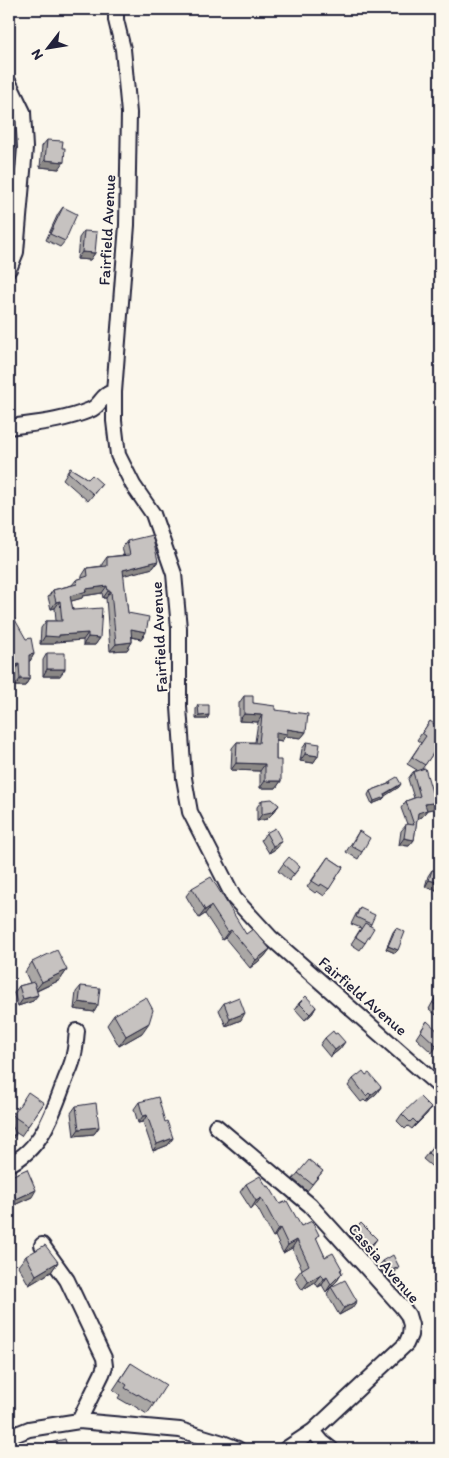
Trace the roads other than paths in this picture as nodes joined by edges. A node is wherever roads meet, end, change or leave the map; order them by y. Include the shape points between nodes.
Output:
1 (116, 9) edge
2 (9, 83) edge
3 (9, 269) edge
4 (114, 392) junction
5 (9, 427) edge
6 (77, 1031) dead end
7 (440, 1087) edge
8 (216, 1126) dead end
9 (9, 1164) edge
10 (42, 1245) edge
11 (79, 1420) junction
12 (313, 1431) junction
13 (9, 1437) edge
14 (238, 1449) edge
15 (286, 1449) edge
16 (331, 1449) edge

1 - 4 street, Fairfield Avenue via 129,113 127,225
2 - 3 street via 23,112 25,148 16,252
4 - 5 street via 108,393 93,409 62,420
4 - 7 street, Fairfield Avenue via 118,455 153,514 174,574 180,628 179,706 190,812 234,898 271,938
6 - 9 street via 74,1056 54,1111 29,1150
8 - 12 street, Cassia Avenue via 310,1204 408,1315 411,1325 406,1344
10 - 11 street via 67,1280 104,1358 102,1374
11 - 13 street
11 - 14 street via 180,1430
12 - 15 street, Cassia Avenue
12 - 16 street

